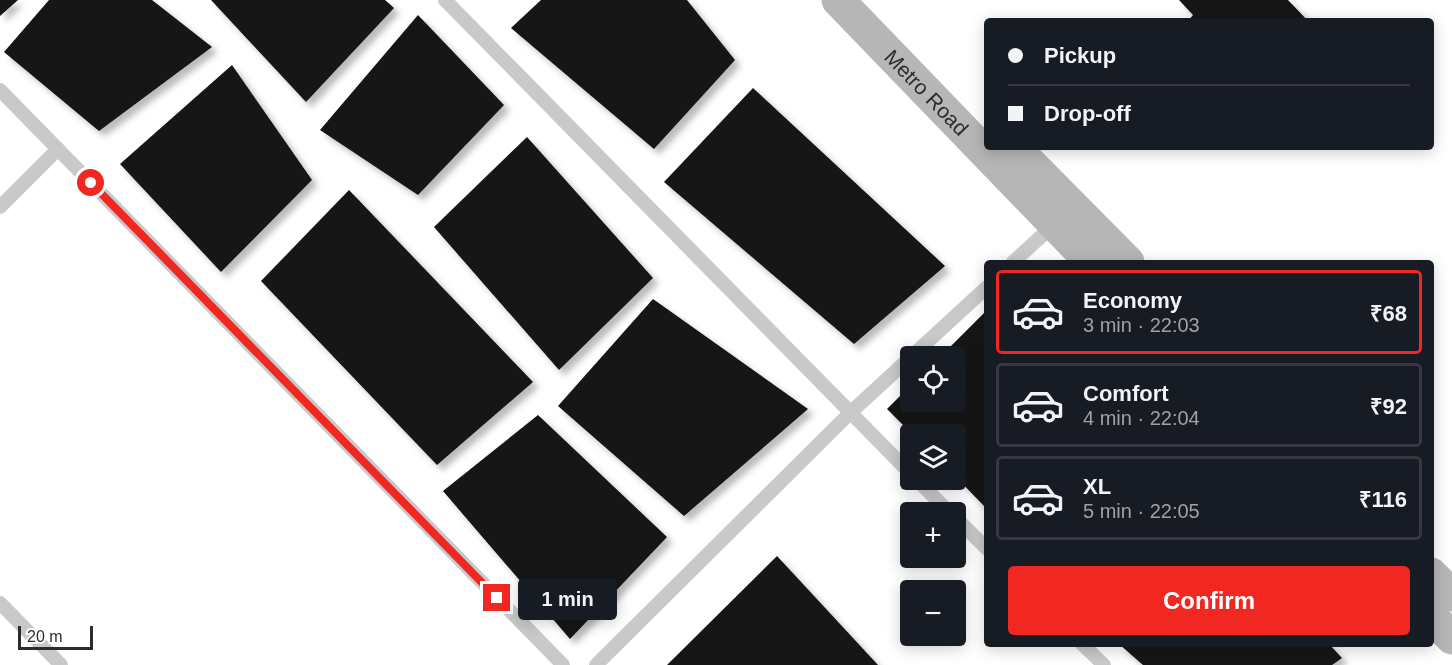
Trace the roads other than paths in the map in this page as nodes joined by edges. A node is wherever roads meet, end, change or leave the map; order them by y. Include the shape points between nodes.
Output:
1 (445, 0) edge
2 (838, 0) edge
3 (868, 0) edge
4 (0, 90) edge
5 (984, 117) edge
6 (984, 140) edge
7 (58, 149) junction
8 (995, 150) edge
9 (1016, 150) edge
10 (0, 207) edge
11 (1064, 216) junction
12 (1015, 260) edge
13 (1090, 260) edge
14 (1125, 260) edge
15 (984, 289) edge
16 (850, 413) junction
17 (900, 463) edge
18 (927, 490) edge
19 (939, 502) edge
20 (966, 528) edge
21 (984, 546) edge
22 (1434, 577) edge
23 (1452, 595) edge
24 (0, 603) edge
25 (1434, 619) edge
26 (1452, 638) edge
27 (1085, 647) edge
28 (61, 665) edge
29 (562, 665) edge
30 (596, 665) edge
31 (1104, 665) edge

1 - 16 lane
2 - 6 street, Metro Road
3 - 5 street, Metro Road
4 - 7 lane
7 - 10 lane
7 - 29 lane
8 - 11 street, Metro Road
9 - 11 street, Metro Road
11 - 12 lane
11 - 13 street, Metro Road
11 - 14 street, Metro Road
15 - 16 lane
16 - 17 lane
16 - 30 lane
18 - 19 lane
20 - 21 lane
22 - 23 street
24 - 28 lane
25 - 26 street
27 - 31 lane

